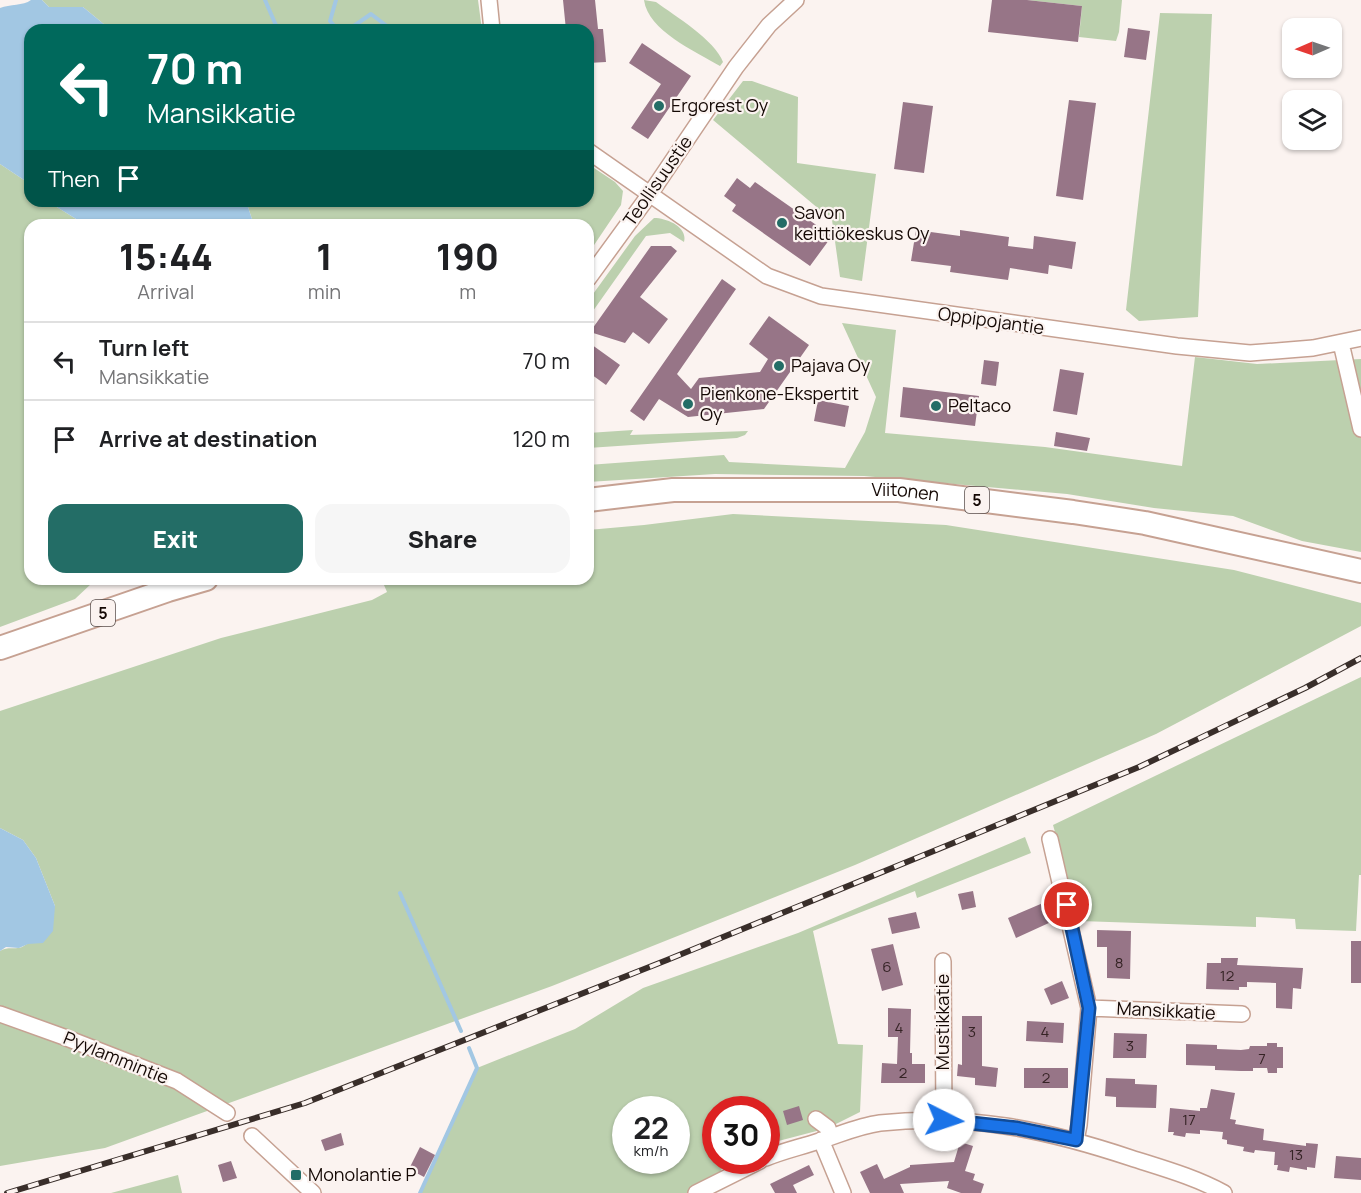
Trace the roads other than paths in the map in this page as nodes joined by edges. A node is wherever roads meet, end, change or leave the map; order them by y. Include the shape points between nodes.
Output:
1 (489, 0) edge
2 (796, 0) edge
3 (491, 24) edge
4 (594, 155) edge
5 (650, 194) junction
6 (594, 271) edge
7 (1361, 338) edge
8 (1341, 342) junction
9 (1361, 429) edge
10 (594, 499) edge
11 (1361, 571) edge
12 (185, 585) edge
13 (0, 648) edge
14 (1050, 839) dead end
15 (943, 961) dead end
16 (1089, 1008) junction
17 (0, 1014) edge
18 (1242, 1014) dead end
19 (227, 1113) dead end
20 (816, 1119) dead end
21 (944, 1120) junction
22 (252, 1136) dead end
23 (826, 1139) junction
24 (1076, 1140) junction
25 (780, 1154) edge
26 (734, 1174) edge
27 (313, 1193) edge
28 (696, 1193) edge
29 (843, 1193) edge
30 (1224, 1193) edge

1 - 3 street
2 - 5 street, Teollisuustie via 769,25 736,67
4 - 5 street, Oppipojantie
5 - 6 street, Teollisuustie
5 - 8 street, Oppipojantie via 767,276 840,300 1250,353
7 - 8 street, Oppipojantie
8 - 9 street
10 - 11 highway, Viitonen / 5 via 673,490 898,490 1145,523
12 - 13 highway, 5
14 - 16 street, Mansikkatie
15 - 21 street, Mustikkatie
16 - 18 street, Mansikkatie
16 - 24 street, Mansikkatie
17 - 19 street, Pyylammintie via 177,1081
20 - 23 street via 828,1128
21 - 23 street via 879,1124
21 - 24 street via 1017,1128
22 - 27 street
23 - 25 street
23 - 29 street
24 - 30 street via 1192,1178
26 - 28 street

